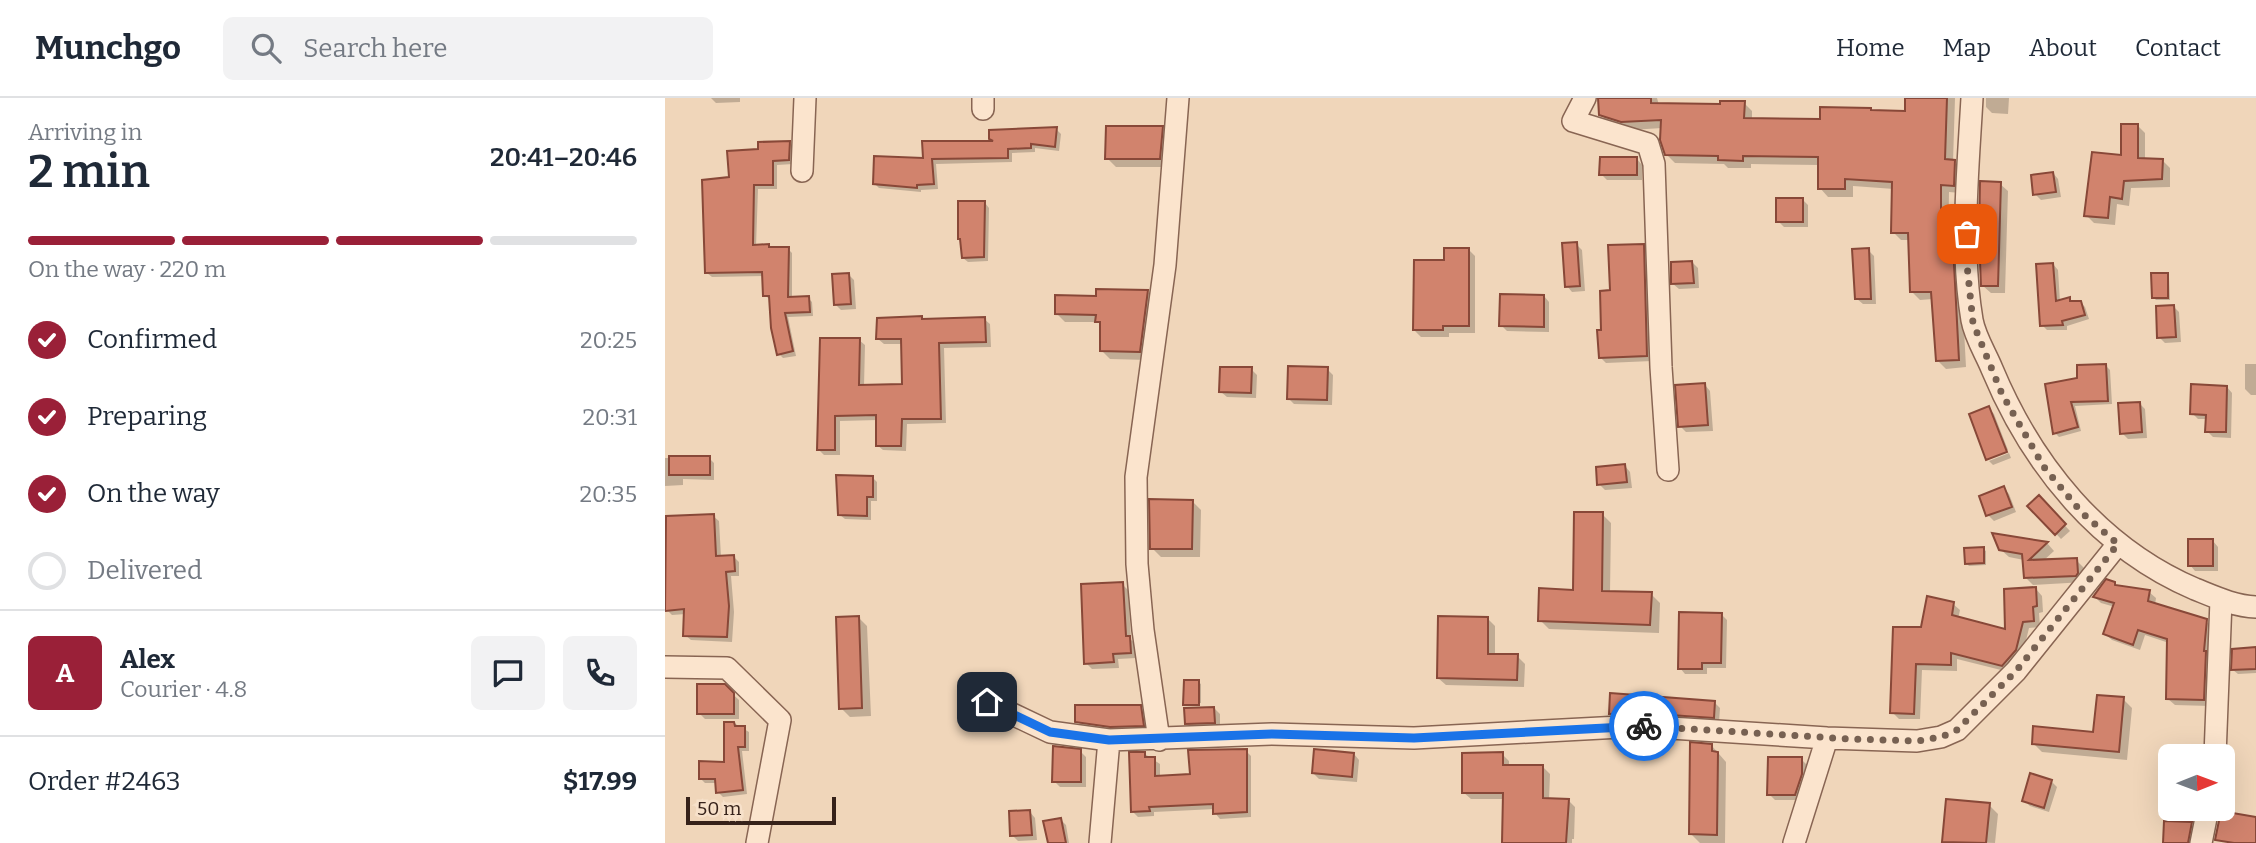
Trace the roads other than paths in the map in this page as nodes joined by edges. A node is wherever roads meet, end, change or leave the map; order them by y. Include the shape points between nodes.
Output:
1 (805, 98) edge
2 (1178, 98) edge
3 (1585, 98) edge
4 (1972, 98) edge
5 (802, 171) dead end
6 (1668, 470) dead end
7 (2118, 544) junction
8 (2221, 600) junction
9 (2256, 607) edge
10 (665, 667) edge
11 (987, 702) dead end
12 (1827, 738) junction
13 (1109, 740) junction
14 (1159, 740) junction
15 (2215, 744) edge
16 (2205, 821) edge
17 (757, 843) edge
18 (1100, 843) edge
19 (1794, 843) edge
20 (2201, 843) edge

1 - 5 street
2 - 14 street via 1165,265 1136,477 1137,564
3 - 6 street via 1573,121 1648,144 1654,164
4 - 7 street via 1966,255 1973,323 2002,394 2044,467 2082,513
7 - 8 street via 2176,581
7 - 12 street via 2016,671 1957,730 1917,741
8 - 9 street
8 - 15 street
10 - 17 street via 727,668 780,720
11 - 13 street via 1050,732
12 - 14 street via 1639,726 1414,738 1272,734
12 - 19 street
13 - 14 street
13 - 18 street
16 - 20 street

